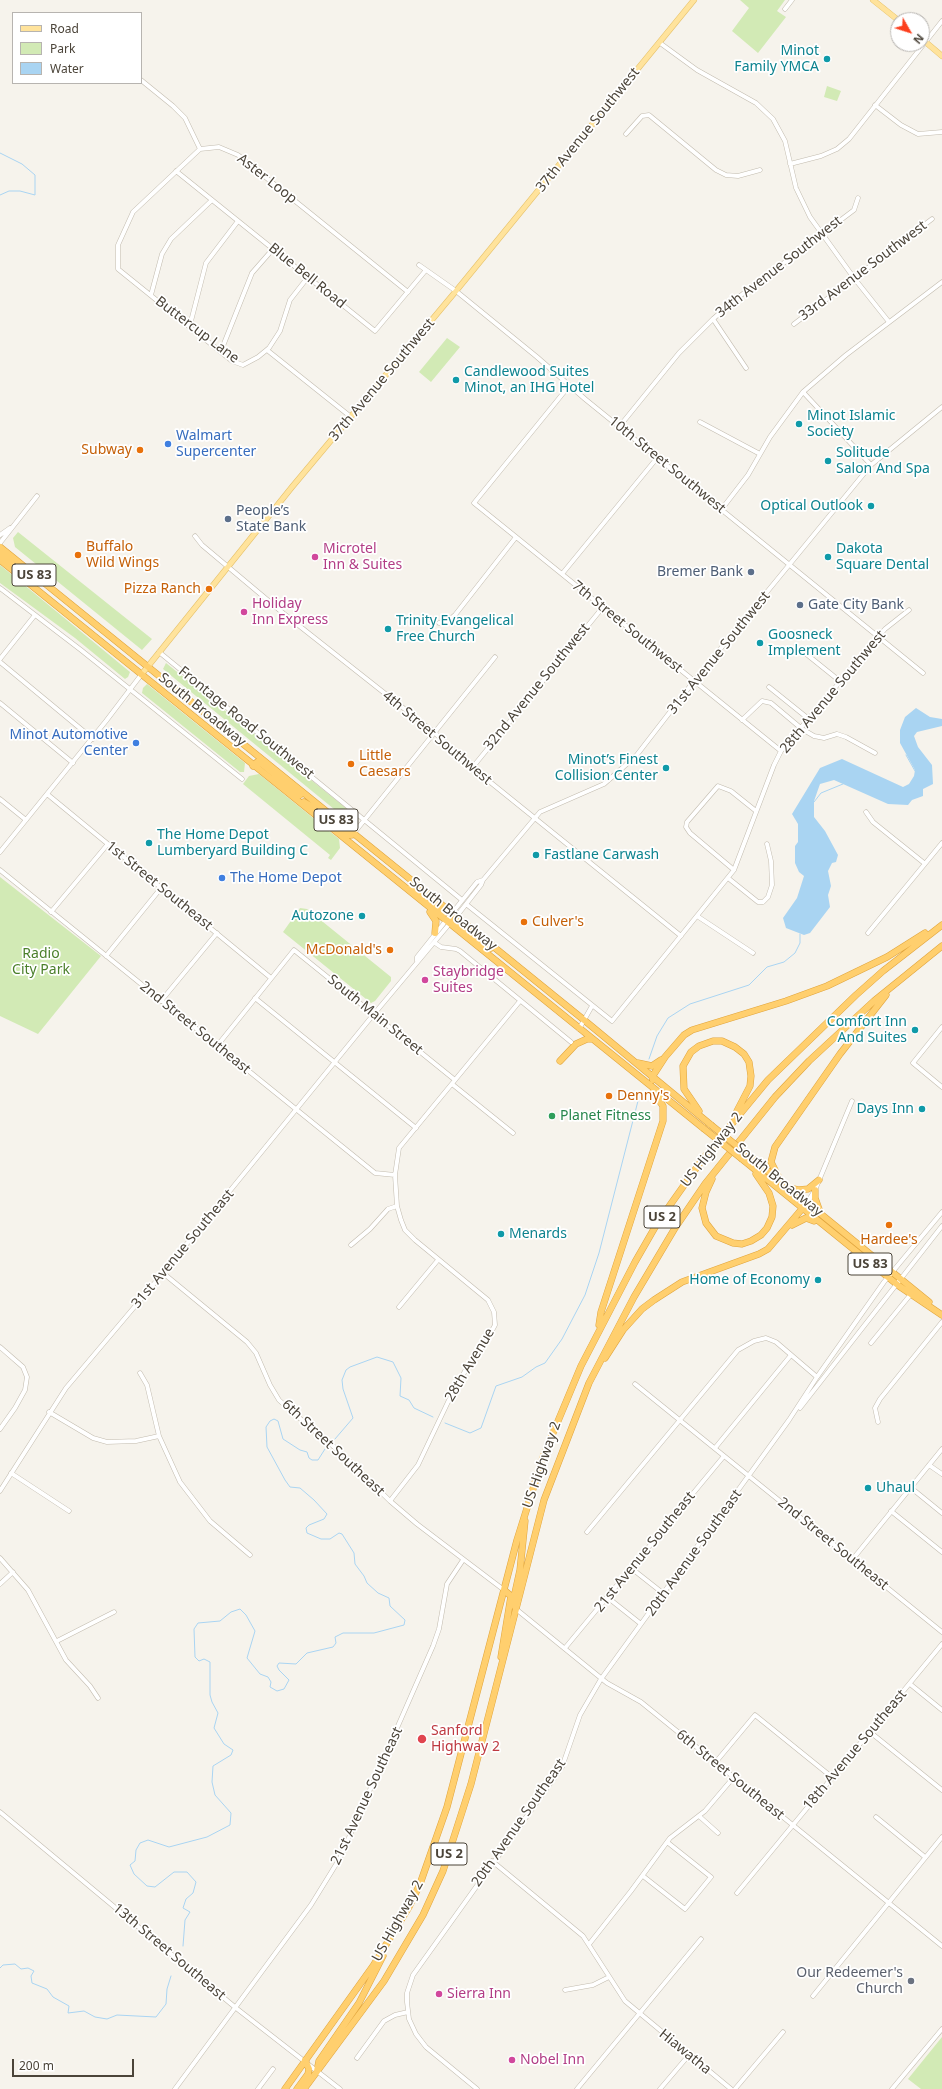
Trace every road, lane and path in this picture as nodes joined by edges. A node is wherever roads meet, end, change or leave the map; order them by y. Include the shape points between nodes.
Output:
1 (694, 0) edge
2 (792, 0) edge
3 (873, 0) edge
4 (785, 9) dead end
5 (890, 14) edge
6 (942, 21) edge
7 (930, 34) edge
8 (660, 43) junction
9 (930, 45) edge
10 (915, 52) edge
11 (942, 56) edge
12 (142, 81) edge
13 (875, 105) junction
14 (942, 132) edge
15 (626, 134) dead end
16 (200, 149) junction
17 (790, 164) junction
18 (760, 170) dead end
19 (176, 171) junction
20 (858, 198) dead end
21 (212, 200) junction
22 (932, 219) dead end
23 (238, 221) junction
24 (821, 234) junction
25 (273, 249) junction
26 (419, 265) dead end
27 (426, 270) junction
28 (308, 277) junction
29 (854, 278) junction
30 (942, 282) edge
31 (456, 291) junction
32 (408, 292) junction
33 (151, 295) junction
34 (713, 319) junction
35 (889, 322) junction
36 (794, 324) dead end
37 (190, 326) junction
38 (266, 350) junction
39 (221, 351) junction
40 (746, 368) dead end
41 (569, 386) junction
42 (803, 392) junction
43 (942, 407) edge
44 (351, 416) junction
45 (700, 422) dead end
46 (619, 427) junction
47 (760, 454) junction
48 (657, 458) junction
49 (872, 465) junction
50 (37, 496) dead end
51 (721, 510) junction
52 (16, 523) junction
53 (0, 535) edge
54 (195, 536) dead end
55 (516, 537) junction
56 (0, 543) edge
57 (0, 547) edge
58 (0, 554) edge
59 (0, 560) edge
60 (791, 565) junction
61 (228, 566) junction
62 (562, 574) junction
63 (43, 582) junction
64 (0, 588) edge
65 (603, 607) junction
66 (909, 610) dead end
67 (35, 615) junction
68 (439, 623) dead end
69 (879, 637) junction
70 (800, 649) dead end
71 (159, 652) junction
72 (495, 657) dead end
73 (0, 659) edge
74 (0, 662) edge
75 (148, 666) junction
76 (923, 673) dead end
77 (141, 675) junction
78 (694, 681) junction
79 (841, 682) junction
80 (769, 686) dead end
81 (130, 690) junction
82 (0, 703) edge
83 (742, 720) junction
84 (810, 720) junction
85 (802, 729) junction
86 (435, 733) junction
87 (93, 738) junction
88 (781, 751) junction
89 (876, 753) dead end
90 (73, 763) junction
91 (253, 766) junction
92 (472, 768) junction
93 (242, 779) dead end
94 (47, 794) junction
95 (289, 794) junction
96 (0, 799) edge
97 (318, 806) junction
98 (756, 811) junction
99 (866, 812) dead end
100 (534, 818) junction
101 (364, 819) junction
102 (26, 820) junction
103 (354, 833) junction
104 (350, 843) junction
105 (942, 843) edge
106 (767, 844) dead end
107 (108, 845) junction
108 (0, 852) edge
109 (924, 863) junction
110 (0, 870) edge
111 (734, 870) junction
112 (385, 872) junction
113 (728, 878) junction
114 (483, 880) junction
115 (161, 888) junction
116 (423, 890) junction
117 (416, 896) junction
118 (462, 900) junction
119 (466, 904) junction
120 (51, 912) junction
121 (697, 916) junction
122 (451, 918) junction
123 (942, 924) edge
124 (217, 933) junction
125 (436, 933) junction
126 (868, 933) dead end
127 (681, 936) junction
128 (435, 943) junction
129 (942, 946) edge
130 (753, 953) dead end
131 (106, 956) junction
132 (417, 961) junction
133 (912, 970) junction
134 (271, 978) junction
135 (254, 998) junction
136 (161, 1001) junction
137 (520, 1001) junction
138 (592, 1006) junction
139 (374, 1014) junction
140 (584, 1020) junction
141 (942, 1027) edge
142 (579, 1029) junction
143 (592, 1039) junction
144 (571, 1042) dead end
145 (598, 1044) junction
146 (217, 1046) junction
147 (665, 1057) junction
148 (560, 1061) dead end
149 (334, 1062) junction
150 (635, 1063) junction
151 (652, 1077) junction
152 (455, 1080) junction
153 (452, 1084) junction
154 (942, 1088) edge
155 (661, 1094) junction
156 (852, 1101) dead end
157 (296, 1110) junction
158 (710, 1124) junction
159 (416, 1128) junction
160 (726, 1130) junction
161 (513, 1133) dead end
162 (724, 1158) junction
163 (745, 1162) junction
164 (395, 1175) junction
165 (819, 1180) junction
166 (782, 1182) junction
167 (788, 1187) junction
168 (815, 1190) junction
169 (807, 1203) junction
170 (397, 1206) junction
171 (802, 1208) junction
172 (942, 1212) edge
173 (822, 1215) junction
174 (822, 1225) junction
175 (942, 1226) edge
176 (786, 1229) junction
177 (351, 1245) dead end
178 (438, 1260) junction
179 (893, 1272) junction
180 (163, 1273) junction
181 (888, 1278) junction
182 (900, 1278) junction
183 (896, 1284) junction
184 (911, 1294) junction
185 (399, 1307) dead end
186 (942, 1314) edge
187 (942, 1322) edge
188 (597, 1334) junction
189 (871, 1343) dead end
190 (0, 1347) edge
191 (791, 1355) junction
192 (140, 1373) dead end
193 (817, 1377) junction
194 (589, 1383) junction
195 (635, 1384) dead end
196 (49, 1412) junction
197 (680, 1420) junction
198 (789, 1420) junction
199 (878, 1422) dead end
200 (0, 1429) edge
201 (159, 1436) junction
202 (715, 1448) junction
203 (942, 1449) edge
204 (724, 1456) junction
205 (929, 1465) junction
206 (11, 1473) junction
207 (942, 1474) edge
208 (749, 1477) junction
209 (910, 1487) junction
210 (0, 1491) edge
211 (390, 1501) junction
212 (526, 1507) junction
213 (69, 1510) dead end
214 (891, 1511) junction
215 (942, 1513) edge
216 (587, 1532) dead end
217 (942, 1552) edge
218 (250, 1555) dead end
219 (0, 1558) edge
220 (463, 1560) junction
221 (852, 1560) junction
222 (631, 1568) junction
223 (13, 1572) junction
224 (0, 1584) edge
225 (504, 1590) junction
226 (664, 1594) junction
227 (607, 1597) junction
228 (516, 1609) junction
229 (114, 1612) dead end
230 (641, 1624) junction
231 (942, 1632) edge
232 (57, 1641) junction
233 (942, 1644) edge
234 (565, 1648) junction
235 (601, 1679) junction
236 (910, 1684) junction
237 (496, 1687) junction
238 (98, 1698) dead end
239 (942, 1710) edge
240 (870, 1732) junction
241 (716, 1763) junction
242 (734, 1778) junction
243 (833, 1778) junction
244 (942, 1790) edge
245 (0, 1812) edge
246 (699, 1816) junction
247 (876, 1817) dead end
248 (792, 1825) junction
249 (718, 1833) dead end
250 (942, 1837) edge
251 (667, 1842) junction
252 (925, 1857) junction
253 (492, 1861) junction
254 (643, 1876) junction
255 (737, 1893) dead end
256 (888, 1903) junction
257 (701, 1939) dead end
258 (390, 1940) junction
259 (590, 1943) junction
260 (942, 1946) edge
261 (609, 1977) junction
262 (565, 1990) dead end
263 (813, 1996) dead end
264 (236, 2008) junction
265 (408, 2012) junction
266 (639, 2014) junction
267 (942, 2029) edge
268 (783, 2032) dead end
269 (689, 2055) junction
270 (356, 2058) dead end
271 (305, 2060) junction
272 (273, 2069) dead end
273 (317, 2071) junction
274 (337, 2088) edge
275 (175, 2089) edge
276 (258, 2089) edge
277 (285, 2089) edge
278 (297, 2089) edge
279 (304, 2089) edge
280 (477, 2089) edge
281 (577, 2089) edge
282 (660, 2089) edge
283 (731, 2089) edge
284 (735, 2089) edge
285 (892, 2089) edge

1 - 8 main road, 37th Avenue Southwest
2 - 4 street
3 - 5 main road
6 - 7 street
8 - 17 street via 697,70 756,103 773,119 785,141
8 - 31 main road, 37th Avenue Southwest
9 - 11 main road
10 - 13 street
12 - 16 street via 184,118
13 - 14 street via 901,125 918,134
13 - 17 street via 849,139 837,149
15 - 18 street via 642,116 649,115 716,170 726,175 738,176
16 - 19 street
16 - 32 street, Aster Loop via 219,147 238,155
17 - 24 street via 796,188
19 - 21 street, Blue Bell Road
19 - 33 street, Buttercup Lane via 133,212 118,245 118,269
20 - 24 street, 34th Avenue Southwest via 854,210
21 - 23 street, Blue Bell Road
21 - 33 street via 171,239 162,254
22 - 29 street, 33rd Avenue Southwest
23 - 25 street, Blue Bell Road
23 - 37 street via 206,263
24 - 29 street
24 - 34 street, 34th Avenue Southwest
25 - 28 street, Blue Bell Road
25 - 39 street via 252,273
26 - 27 street, 10th Street Southwest
27 - 31 street, 10th Street Southwest
27 - 32 street, Blue Bell Road
28 - 32 street, Blue Bell Road via 375,331
28 - 38 street, Buttercup Lane via 290,300 280,331
29 - 35 street
29 - 36 street, 33rd Avenue Southwest
30 - 35 street
31 - 41 street, 10th Street Southwest
31 - 44 main road, 37th Avenue Southwest
33 - 37 street, Buttercup Lane
34 - 40 street
34 - 46 street, 34th Avenue Southwest via 680,353
35 - 42 street
37 - 39 street, Buttercup Lane
38 - 39 street, Buttercup Lane via 244,365 232,361
38 - 44 street
41 - 46 street, 10th Street Southwest
41 - 55 street, 7th Street Southwest via 474,503
42 - 47 street
42 - 49 street
43 - 49 street, 31st Avenue Southwest
44 - 61 main road, 37th Avenue Southwest
45 - 47 street
46 - 48 street, 10th Street Southwest
47 - 51 street via 748,476
48 - 51 street, 10th Street Southwest
48 - 62 street
49 - 60 street, 31st Avenue Southwest
50 - 52 street
51 - 60 street, 10th Street Southwest
52 - 53 street
52 - 56 street
54 - 61 street, 4th Street Southwest
55 - 62 street, 7th Street Southwest
55 - 68 street via 455,615
57 - 63 highway, South Broadway / US 83
58 - 63 highway
59 - 77 highway, South Broadway / US 83
60 - 69 street, 10th Street Southwest
60 - 78 street, 31st Avenue Southwest
61 - 71 main road, 37th Avenue Southwest
61 - 86 street, 4th Street Southwest via 347,666
62 - 65 street, 7th Street Southwest
63 - 75 highway, South Broadway / US 83
64 - 67 street
65 - 78 street, 7th Street Southwest
65 - 92 street, 32nd Avenue Southwest
66 - 69 street, 28th Avenue Southwest
67 - 73 street
67 - 81 street
69 - 76 street, 10th Street Southwest
69 - 79 street, 28th Avenue Southwest
70 - 79 street
71 - 75 main road, 37th Avenue Southwest
71 - 101 street, Frontage Road Southwest
72 - 86 street
74 - 87 street
75 - 77 main road, 37th Avenue Southwest
75 - 97 highway, South Broadway / US 83
77 - 81 street, 37th Avenue Southwest
77 - 91 highway, South Broadway / US 83
78 - 83 street, 7th Street Southwest
78 - 100 street, 31st Avenue Southwest via 636,756 620,772 604,784 548,808
79 - 84 street, 28th Avenue Southwest
80 - 84 street
81 - 87 street, 37th Avenue Southwest
81 - 93 street
82 - 90 street
83 - 85 street via 762,702 771,703
83 - 88 street, 7th Street Southwest
84 - 85 street, 28th Avenue Southwest
85 - 88 street, 28th Avenue Southwest
85 - 89 street via 824,738 836,734 846,737
86 - 92 street, 4th Street Southwest
86 - 101 street
87 - 90 street, 37th Avenue Southwest
88 - 98 street, 28th Avenue Southwest
90 - 94 street, 37th Avenue Southwest
91 - 95 highway, South Broadway / US 83
91 - 97 highway via 257,762 262,764 295,792
92 - 100 street, 4th Street Southwest
94 - 102 street, 37th Avenue Southwest
94 - 107 street, 1st Street Southeast
95 - 103 highway via 318,810 348,835
95 - 104 highway, South Broadway / US 83
96 - 102 street
97 - 103 highway, South Broadway / US 83
98 - 111 street, 28th Avenue Southwest
98 - 111 street via 721,786 715,788 687,822 686,827 690,833
99 - 109 street via 873,822
100 - 114 street, 31st Avenue Southwest
100 - 127 street, 4th Street Southwest
101 - 103 street
101 - 118 street, Frontage Road Southwest
102 - 108 street, 37th Avenue Southwest
103 - 116 highway, South Broadway / US 83
104 - 112 highway, South Broadway / US 83
104 - 116 highway via 357,841 390,868
105 - 109 street
106 - 113 street via 772,885 768,897 763,902 758,902
107 - 115 street, 1st Street Southeast
107 - 120 street
109 - 126 street
110 - 120 street, 2nd Street Southeast
111 - 113 street, 28th Avenue Southwest
112 - 117 highway, South Broadway / US 83
112 - 122 highway
113 - 121 street, 28th Avenue Southwest
114 - 118 street, 31st Avenue Southwest via 477,882
114 - 119 street, 31st Avenue Southwest
115 - 124 street, 1st Street Southeast
115 - 131 street
116 - 122 highway, South Broadway / US 83
117 - 122 highway, South Broadway / US 83
117 - 125 highway via 418,902 434,916
118 - 122 street, 31st Avenue Southwest
119 - 122 street, 31st Avenue Southwest
119 - 138 street
120 - 131 street, 2nd Street Southeast
121 - 127 street, 28th Avenue Southwest
121 - 130 street
122 - 125 street, 31st Avenue Southwest
122 - 128 street, 31st Avenue Southwest
122 - 140 highway, South Broadway / US 83 via 509,959
122 - 142 highway, South Broadway / US 83
123 - 147 highway via 840,980 786,1001 692,1030 684,1035
123 - 160 highway, US Highway 2 / US 2 via 883,971 818,1030 768,1080
124 - 134 street, 1st Street Southeast
124 - 136 street
125 - 132 street, 31st Avenue Southwest via 417,957
127 - 138 street, 28th Avenue Southwest via 612,1021
128 - 132 street, 31st Avenue Southwest via 421,960
128 - 137 street via 460,951
129 - 133 highway, US Highway 2 / US 2
131 - 136 street, 2nd Street Southeast
132 - 139 street, 31st Avenue Southwest
133 - 162 highway, US Highway 2 / US 2 via 809,1061
133 - 166 highway via 864,1020 775,1147 771,1162
134 - 135 street
134 - 139 street, South Main Street via 294,950
135 - 146 street
135 - 149 street
136 - 146 street, 2nd Street Southeast
137 - 144 street
137 - 152 street, 28th Avenue
138 - 140 street
139 - 149 street, 31st Avenue Southeast
139 - 152 street, South Main Street
140 - 142 street
140 - 150 highway, South Broadway / US 83
141 - 154 street via 913,1063
142 - 143 highway, South Broadway / US 83
143 - 145 highway, South Broadway / US 83
143 - 148 highway via 576,1044
145 - 155 highway, South Broadway / US 83
145 - 188 highway via 609,1057 656,1095 663,1106 664,1114 601,1312
146 - 157 street, 2nd Street Southeast
147 - 150 highway via 652,1066
147 - 151 highway
149 - 157 street, 31st Avenue Southeast
149 - 159 street
150 - 151 highway, South Broadway / US 83
151 - 155 highway
151 - 158 highway, South Broadway / US 83
152 - 153 street, 28th Avenue
153 - 159 street, 28th Avenue
153 - 161 street
155 - 163 highway, South Broadway / US 83, bridge
156 - 165 street
157 - 164 street, 2nd Street Southeast via 375,1173
157 - 180 street, 31st Avenue Southeast
158 - 160 highway via 684,1090 683,1066 699,1046 722,1041 744,1054 749,1062 751,1076 747,1093
158 - 166 highway, South Broadway / US 83, bridge
159 - 164 street, 28th Avenue via 399,1148
160 - 188 highway, US Highway 2 / US 2 via 658,1222
162 - 163 highway via 706,1192 703,1212 712,1232 721,1239 742,1244 756,1238 767,1228 772,1217 769,1193
162 - 194 highway, US Highway 2 / US 2 via 646,1274
163 - 171 highway, South Broadway / US 83
164 - 170 street, 28th Avenue
165 - 167 highway via 808,1189
165 - 168 street
166 - 167 highway, South Broadway / US 83
167 - 169 highway, South Broadway / US 83
168 - 169 street
168 - 173 highway via 816,1204
169 - 171 highway
169 - 173 highway, South Broadway / US 83
170 - 177 street via 388,1209
170 - 178 street, 28th Avenue via 405,1230
171 - 174 highway, South Broadway / US 83
171 - 176 highway
172 - 179 street
173 - 179 highway, South Broadway / US 83
174 - 176 highway via 806,1218 800,1219
174 - 181 highway, South Broadway / US 83
175 - 182 street
176 - 194 highway via 775,1242 759,1254 682,1282 648,1304 614,1342
178 - 185 street
178 - 211 street, 28th Avenue via 488,1300 494,1312 495,1325 465,1371 418,1465
179 - 181 street
179 - 182 highway, South Broadway / US 83
180 - 196 street, 31st Avenue Southeast
180 - 211 street, 6th Street Southeast via 247,1342 256,1353 279,1400 340,1452
181 - 183 highway, South Broadway / US 83
181 - 193 street
182 - 183 street
182 - 186 highway, South Broadway / US 83
183 - 184 highway, South Broadway / US 83
183 - 198 street via 822,1382
184 - 186 highway, South Broadway / US 83
184 - 189 street
187 - 199 street via 880,1399 876,1408
188 - 212 highway, US Highway 2 / US 2 via 542,1457
190 - 200 street via 23,1367 27,1377 25,1390
191 - 193 street
191 - 197 street via 776,1342 766,1338 738,1350
191 - 202 street
192 - 201 street via 147,1385
193 - 198 street
194 - 228 highway, US Highway 2 / US 2 via 544,1500
195 - 197 street
196 - 201 street via 93,1438 107,1442 136,1441
196 - 206 street, 31st Avenue Southeast
197 - 202 street
197 - 216 street
198 - 208 street, 20th Avenue Southeast
201 - 218 street via 180,1482 199,1508 226,1536
202 - 204 street, 2nd Street Southeast
203 - 205 street
204 - 208 street, 2nd Street Southeast
204 - 222 street, 21st Avenue Southeast
205 - 207 street
205 - 209 street
206 - 210 street, 31st Avenue Southeast
206 - 213 street
208 - 221 street, 2nd Street Southeast
208 - 226 street, 20th Avenue Southeast
209 - 214 street
209 - 215 street
211 - 220 street, 6th Street Southeast
212 - 225 highway, US Highway 2 / US 2
212 - 228 highway via 520,1570 513,1602
214 - 217 street
214 - 221 street
219 - 223 street
220 - 225 street, 6th Street Southeast
220 - 264 street, 21st Avenue Southeast via 447,1584 439,1629 433,1646 340,1858 311,1905
221 - 231 street, 2nd Street Southeast
222 - 226 street
222 - 227 street, 21st Avenue Southeast
223 - 224 street
223 - 232 street via 28,1590
225 - 237 highway via 509,1593 510,1600
225 - 258 highway, US Highway 2 / US 2 via 439,1834 420,1884
226 - 230 street, 20th Avenue Southeast
227 - 230 street
227 - 234 street, 21st Avenue Southeast
228 - 234 street, 6th Street Southeast
228 - 237 highway, US Highway 2 / US 2
229 - 232 street
230 - 235 street, 20th Avenue Southeast
232 - 238 street via 66,1660
233 - 236 street, 18th Avenue Southeast
234 - 235 street, 6th Street Southeast
235 - 241 street, 6th Street Southeast via 641,1702
235 - 253 street, 20th Avenue Southeast via 580,1715 562,1767
236 - 239 street
236 - 240 street, 18th Avenue Southeast
237 - 273 highway, US Highway 2 / US 2 via 452,1846 423,1915 384,1981
240 - 243 street, 18th Avenue Southeast
240 - 244 street
241 - 242 street, 6th Street Southeast
241 - 243 street via 755,1715
242 - 246 street
242 - 248 street, 6th Street Southeast
243 - 248 street, 18th Avenue Southeast
245 - 264 street, 13th Street Southeast
246 - 249 street
246 - 251 street
247 - 252 street
248 - 255 street, 18th Avenue Southeast
248 - 256 street, 6th Street Southeast
250 - 252 street
251 - 254 street
251 - 254 street via 711,1877 685,1909
252 - 256 street
253 - 259 street, Hiawatha
253 - 265 street, 20th Avenue Southeast via 418,1965 407,1993
254 - 259 street
256 - 260 street, 6th Street Southeast
256 - 263 street
257 - 266 street
258 - 271 highway, US Highway 2 / US 2
258 - 273 highway via 365,1992 325,2050
259 - 261 street, Hiawatha
261 - 262 street via 593,1984
261 - 266 street, Hiawatha via 625,2001
264 - 271 street, 13th Street Southeast
264 - 275 street, 21st Avenue Southeast
265 - 270 street via 384,2021
265 - 280 street via 416,2034 426,2047
266 - 269 street, Hiawatha
266 - 281 street
267 - 285 street
268 - 284 street
269 - 282 street
269 - 283 street, Hiawatha
271 - 273 street, 13th Street Southeast
271 - 277 highway, US Highway 2 / US 2
271 - 278 highway via 309,2069 308,2074
272 - 276 street
273 - 274 street, 13th Street Southeast
273 - 279 highway, US Highway 2 / US 2

